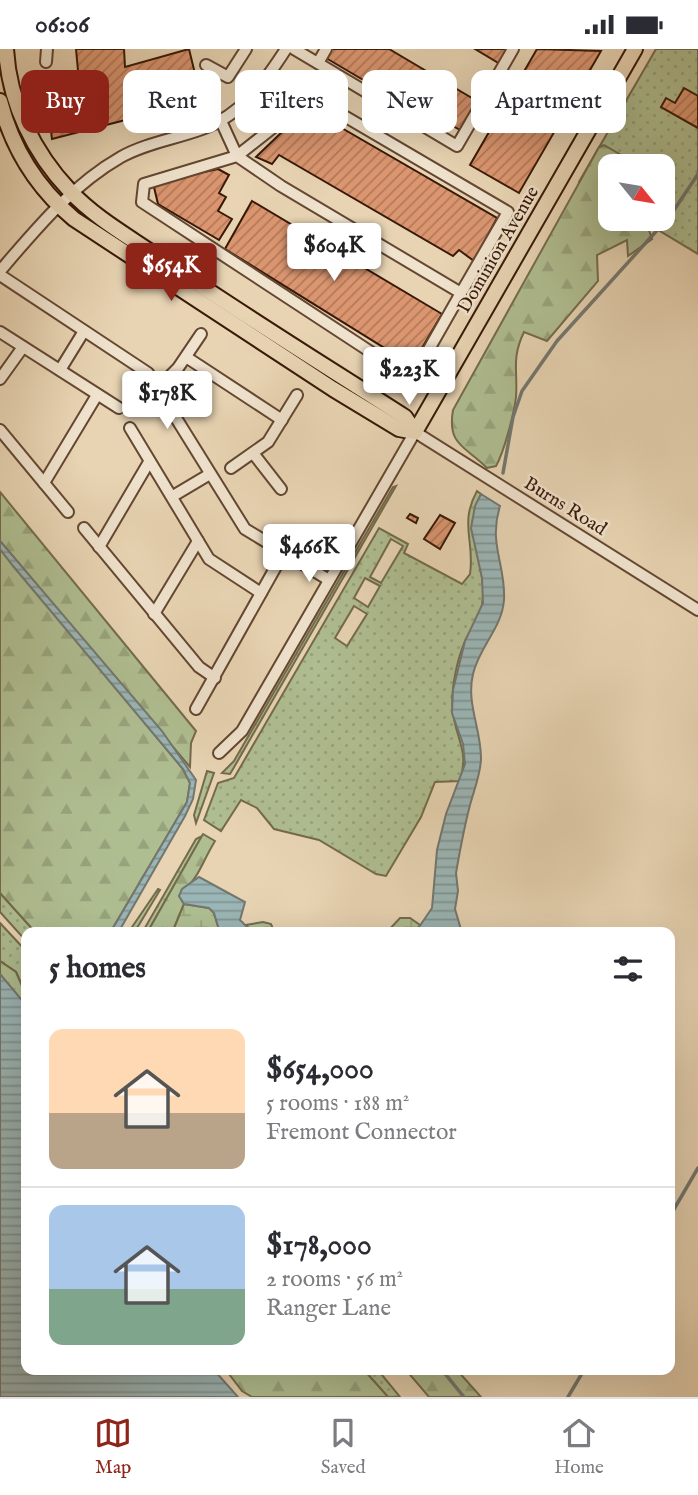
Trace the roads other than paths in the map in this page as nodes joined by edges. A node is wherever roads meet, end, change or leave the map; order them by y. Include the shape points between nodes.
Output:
1 (6, 49) edge
2 (47, 49) edge
3 (286, 49) edge
4 (293, 49) edge
5 (326, 49) edge
6 (513, 49) edge
7 (635, 49) edge
8 (241, 51) edge
9 (46, 62) dead end
10 (318, 63) junction
11 (206, 65) dead end
12 (0, 101) edge
13 (221, 121) joint
14 (186, 133) edge
15 (237, 156) junction
16 (72, 193) junction
17 (58, 205) junction
18 (0, 273) edge
19 (461, 293) junction
20 (84, 331) junction
21 (0, 332) edge
22 (201, 334) dead end
23 (23, 347) junction
24 (186, 357) junction
25 (60, 370) junction
26 (0, 379) edge
27 (159, 387) junction
28 (97, 395) junction
29 (297, 395) dead end
30 (119, 408) dead end
31 (282, 420) junction
32 (130, 428) dead end
33 (0, 430) edge
34 (415, 432) junction
35 (253, 453) junction
36 (149, 462) junction
37 (231, 468) dead end
38 (210, 474) junction
39 (44, 483) junction
40 (281, 489) dead end
41 (173, 496) junction
42 (68, 512) dead end
43 (84, 529) dead end
44 (198, 541) junction
45 (99, 547) junction
46 (283, 554) junction
47 (329, 580) junction
48 (261, 593) junction
49 (698, 610) edge
50 (155, 614) junction
51 (215, 677) junction
52 (196, 709) dead end
53 (219, 753) dead end

1 - 16 main road via 22,119 42,156
2 - 9 street
3 - 13 street via 259,90
4 - 10 street
5 - 10 street
6 - 10 street via 457,146
7 - 34 main road, Dominion Avenue
8 - 11 street via 228,77
12 - 17 main road via 21,156
13 - 15 street
14 - 16 street via 131,152
15 - 19 street
15 - 19 street via 305,93 508,212
15 - 19 street via 144,184 142,202 412,379
16 - 17 street
16 - 34 main road via 192,280 405,417
17 - 18 street
17 - 34 main road via 97,236 333,389 399,429
18 - 20 street
20 - 25 street
20 - 27 street via 144,370
21 - 23 street
22 - 24 street
23 - 25 street
23 - 26 street
24 - 27 street
24 - 31 street
25 - 28 street
27 - 38 street
28 - 30 street
28 - 39 street
29 - 31 street
31 - 35 street via 268,442
32 - 36 street
33 - 39 street
34 - 47 street, Dominion Avenue
34 - 49 street, Burns Road
35 - 37 street
35 - 40 street
36 - 41 street
36 - 45 street
38 - 41 street
38 - 46 street via 245,529
39 - 42 street
41 - 44 street
43 - 45 street
44 - 48 street via 216,566
44 - 50 street
45 - 50 street
46 - 47 street
46 - 48 street
47 - 53 street, Dominion Avenue via 242,731
48 - 51 street
50 - 51 street via 199,667
51 - 52 street

